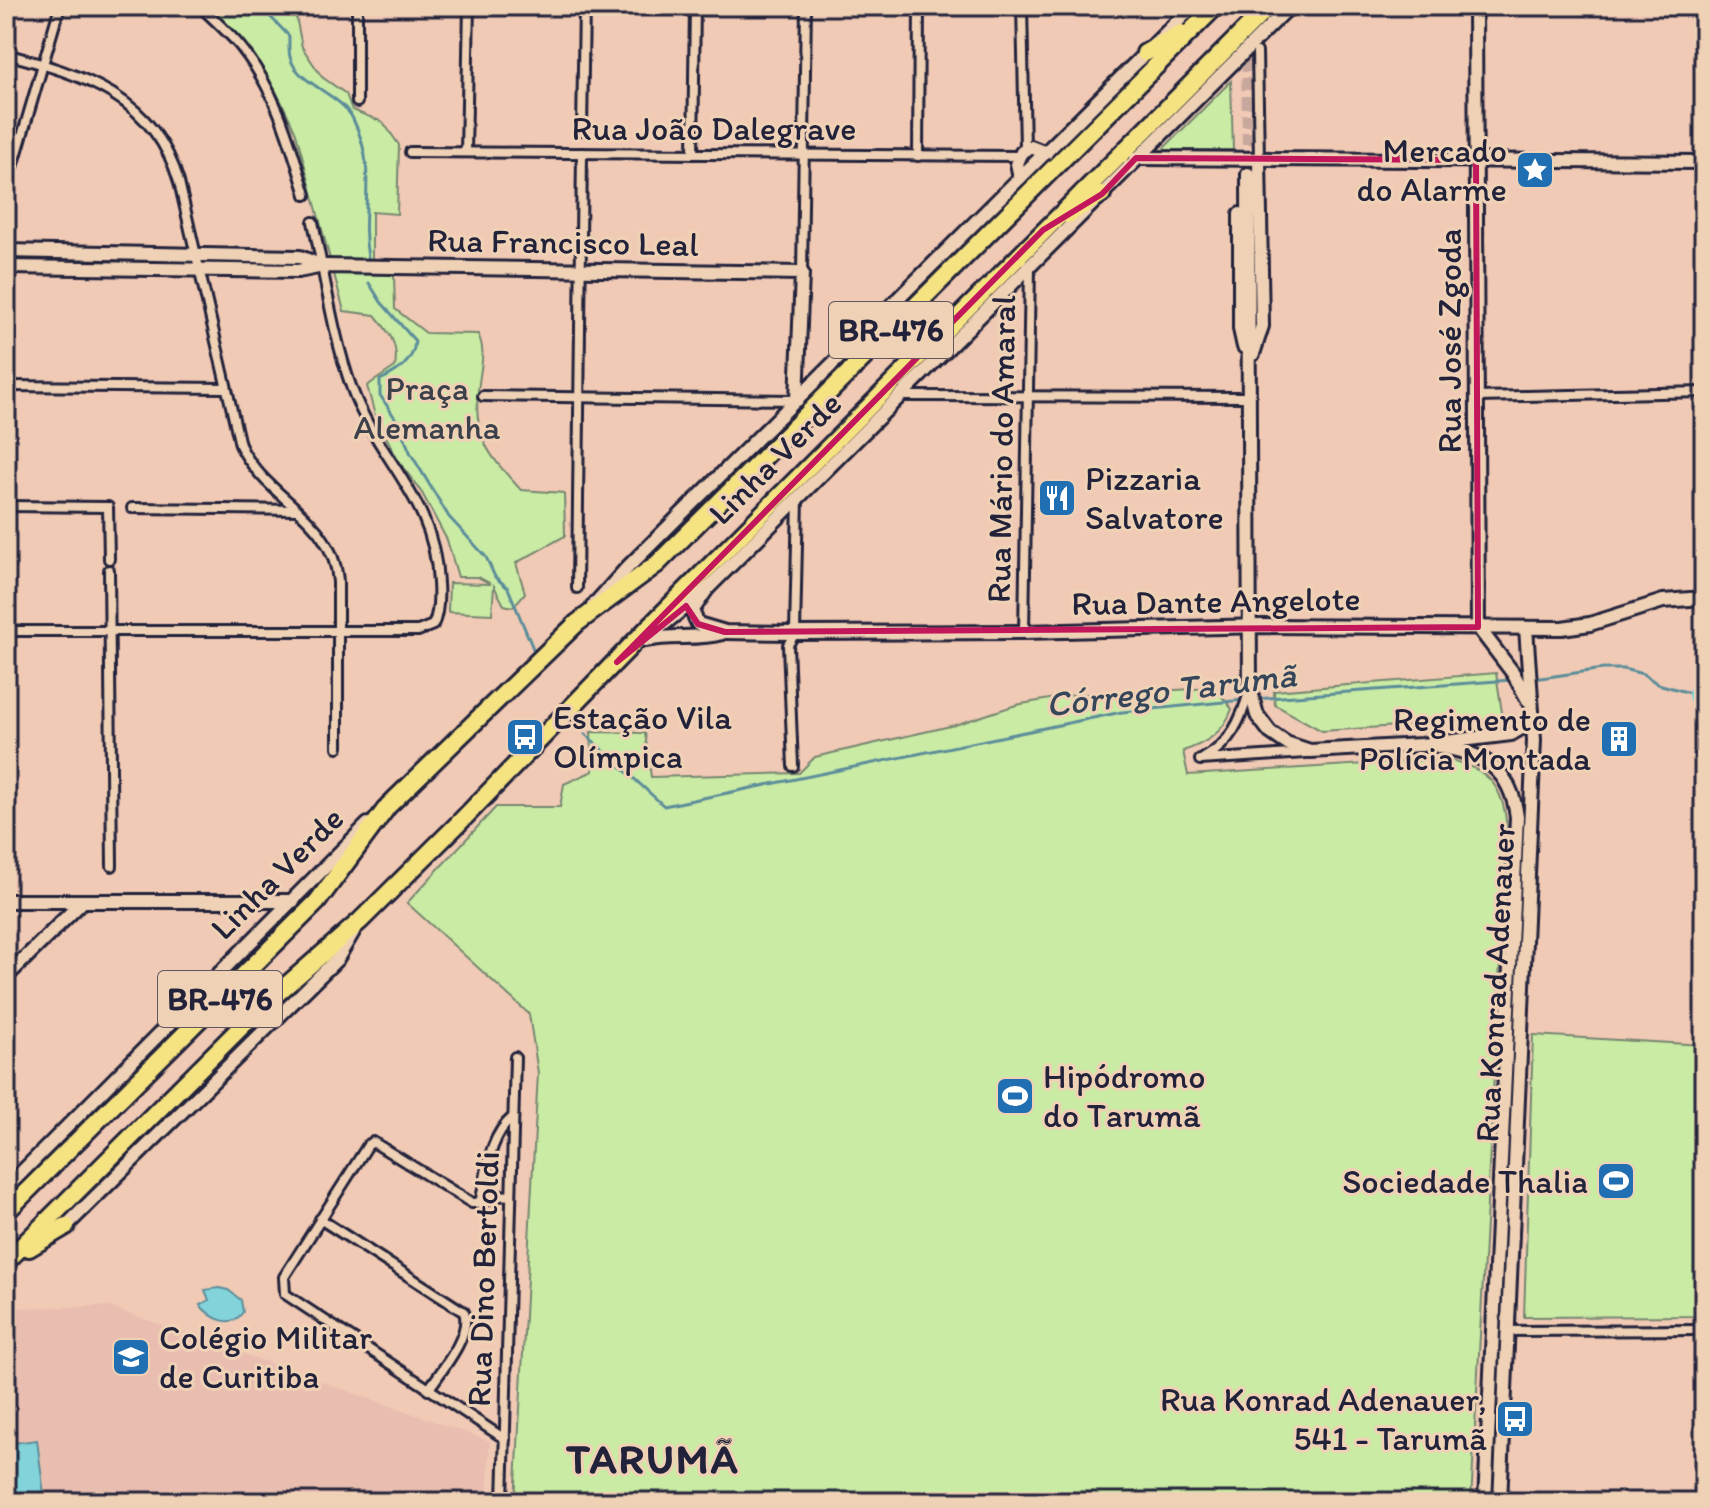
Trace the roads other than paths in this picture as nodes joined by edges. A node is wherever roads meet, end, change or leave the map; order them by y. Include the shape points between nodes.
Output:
1 (60, 6) edge
2 (200, 6) edge
3 (357, 6) edge
4 (469, 6) edge
5 (584, 6) edge
6 (695, 6) edge
7 (806, 6) edge
8 (919, 6) edge
9 (1022, 6) edge
10 (1193, 6) edge
11 (1216, 6) edge
12 (1269, 6) edge
13 (1290, 6) edge
14 (1475, 6) edge
15 (1704, 6) edge
16 (1196, 25) junction
17 (1257, 52) dead end
18 (1145, 53) junction
19 (6, 54) edge
20 (1704, 59) edge
21 (43, 64) junction
22 (357, 102) dead end
23 (582, 130) dead end
24 (410, 152) dead end
25 (466, 152) junction
26 (1022, 152) junction
27 (582, 153) junction
28 (1046, 153) junction
29 (693, 154) junction
30 (804, 155) junction
31 (918, 156) junction
32 (1136, 158) junction
33 (1240, 158) junction
34 (1259, 159) junction
35 (1476, 160) junction
36 (1704, 162) edge
37 (1248, 174) tunnel mouth
38 (1020, 178) junction
39 (6, 191) edge
40 (1102, 194) junction
41 (306, 195) dead end
42 (313, 222) dead end
43 (1043, 230) junction
44 (6, 251) edge
45 (195, 255) junction
46 (323, 266) junction
47 (6, 267) edge
48 (1030, 267) junction
49 (199, 270) junction
50 (581, 270) junction
51 (802, 273) junction
52 (800, 358) junction
53 (1249, 362) junction
54 (819, 377) junction
55 (6, 386) edge
56 (225, 388) junction
57 (1704, 392) edge
58 (483, 396) dead end
59 (900, 396) junction
60 (579, 397) junction
61 (1027, 397) junction
62 (1249, 397) junction
63 (1477, 397) junction
64 (769, 400) junction
65 (797, 400) junction
66 (782, 416) junction
67 (798, 497) junction
68 (6, 506) edge
69 (132, 508) dead end
70 (297, 510) junction
71 (109, 559) dead end
72 (109, 570) dead end
73 (577, 588) dead end
74 (707, 589) junction
75 (1704, 598) edge
76 (577, 623) junction
77 (1250, 626) junction
78 (1478, 627) junction
79 (1526, 628) junction
80 (6, 631) edge
81 (109, 631) junction
82 (338, 631) junction
83 (725, 632) junction
84 (1024, 632) junction
85 (795, 633) junction
86 (643, 641) junction
87 (617, 662) junction
88 (1526, 690) junction
89 (1250, 706) junction
90 (1532, 709) junction
91 (1421, 745) junction
92 (338, 747) dead end
93 (1323, 752) junction
94 (793, 766) dead end
95 (388, 806) junction
96 (112, 866) dead end
97 (6, 901) edge
98 (293, 901) junction
99 (82, 902) junction
100 (249, 903) junction
101 (360, 921) junction
102 (265, 929) junction
103 (6, 977) edge
104 (515, 1057) dead end
105 (513, 1117) junction
106 (6, 1188) edge
107 (511, 1196) junction
108 (480, 1203) junction
109 (6, 1212) edge
110 (320, 1219) junction
111 (66, 1226) joint
112 (6, 1262) edge
113 (1704, 1330) edge
114 (1507, 1331) junction
115 (428, 1390) junction
116 (505, 1439) junction
117 (503, 1502) edge
118 (1485, 1502) edge
119 (1500, 1502) edge

1 - 21 street
2 - 41 street via 239,45 267,86
3 - 22 street
4 - 25 street
5 - 23 street
6 - 29 street
7 - 30 street
8 - 31 street
9 - 26 street
10 - 18 main road
11 - 16 highway, Linha Verde / BR-476
12 - 43 highway, Linha Verde / BR-476
13 - 32 main road
14 - 35 main road, Rua José Zgoda
15 - 20 main road
16 - 18 highway
16 - 76 highway, Linha Verde / BR-476 via 657,564
17 - 34 street
18 - 28 main road
19 - 21 street
21 - 39 street
21 - 45 street via 99,84 152,129 175,168
24 - 25 street, Rua João Dalegrave
25 - 27 street, Rua João Dalegrave
26 - 28 main road via 1037,148
26 - 31 street, Rua João Dalegrave
26 - 38 main road
27 - 29 street, Rua João Dalegrave
27 - 50 street
28 - 38 main road
29 - 30 street, Rua João Dalegrave
30 - 31 street, Rua João Dalegrave
30 - 51 street
32 - 33 main road
32 - 40 main road
33 - 34 main road
33 - 53 main road via 1240,329
34 - 35 main road
34 - 53 main road via 1262,326
35 - 36 main road
35 - 63 main road, Rua José Zgoda
37 - 53 main road
38 - 54 main road
40 - 43 highway
40 - 48 main road
42 - 46 street
43 - 87 highway, Linha Verde / BR-476
44 - 45 main road
45 - 46 main road via 300,257
45 - 49 street
46 - 49 main road via 298,271
46 - 50 main road, Rua Francisco Leal
46 - 82 street via 355,396 411,491 434,544 437,565 433,625 418,631
47 - 49 main road
48 - 59 main road
48 - 61 street, Rua Mário do Amaral
49 - 56 street
50 - 51 main road, Rua Francisco Leal
50 - 60 street
51 - 52 main road
52 - 54 main road via 808,372
52 - 65 main road
53 - 62 main road
54 - 65 main road
55 - 56 street
56 - 70 street via 245,456
57 - 63 street
58 - 60 street
59 - 61 street
59 - 67 main road
60 - 64 street
60 - 73 street
61 - 62 street
61 - 84 street, Rua Mário do Amaral
62 - 77 main road
63 - 78 main road, Rua José Zgoda
64 - 65 street
64 - 66 street
65 - 66 main road
66 - 76 main road
67 - 74 main road
67 - 85 street
68 - 71 street via 108,507
69 - 70 street
70 - 82 street via 323,535 335,557
72 - 81 street
74 - 83 main road, Rua Dante Angelote via 694,604 693,618
74 - 86 main road
75 - 79 main road, Rua Dante Angelote via 1650,604 1576,627
76 - 95 highway, Linha Verde / BR-476
77 - 78 main road, Rua Dante Angelote
77 - 84 main road, Rua Dante Angelote
77 - 89 main road
78 - 79 main road, Rua Dante Angelote
78 - 88 main road, Rua Konrad Adenauer
79 - 88 main road
80 - 81 street
81 - 82 street
81 - 96 street
82 - 92 street
83 - 85 main road, Rua Dante Angelote
83 - 86 main road, Rua Dante Angelote
84 - 85 main road, Rua Dante Angelote
85 - 94 street via 788,645
86 - 87 main road
87 - 101 highway, Linha Verde / BR-476
88 - 90 main road, Rua Konrad Adenauer
89 - 93 main road via 1277,738 1296,748
89 - 93 street via 1230,738 1200,760
90 - 91 main road via 1525,726 1511,734
90 - 114 main road, Rua Konrad Adenauer
91 - 93 main road
91 - 118 main road, Rua Konrad Adenauer via 1484,759 1509,787 1517,817
95 - 98 main road, Linha Verde
95 - 109 highway, Linha Verde / BR-476 via 317,902
97 - 99 main road
98 - 100 main road
98 - 102 main road, Linha Verde
99 - 100 main road
99 - 103 main road
100 - 102 main road via 267,917
101 - 111 main road, Linha Verde via 337,959
101 - 112 highway, Linha Verde / BR-476 via 256,1012
102 - 106 main road, Linha Verde
104 - 105 street, Rua Dino Bertoldi
105 - 107 street, Rua Dino Bertoldi
105 - 108 street via 494,1140
107 - 108 street via 494,1195
107 - 116 street, Rua Dino Bertoldi
108 - 110 street via 459,1196 373,1142
110 - 115 street via 284,1277 285,1294
110 - 115 street via 464,1312 462,1337
111 - 112 highway
113 - 114 street
114 - 119 main road, Rua Konrad Adenauer
115 - 116 street
116 - 117 street, Rua Dino Bertoldi

